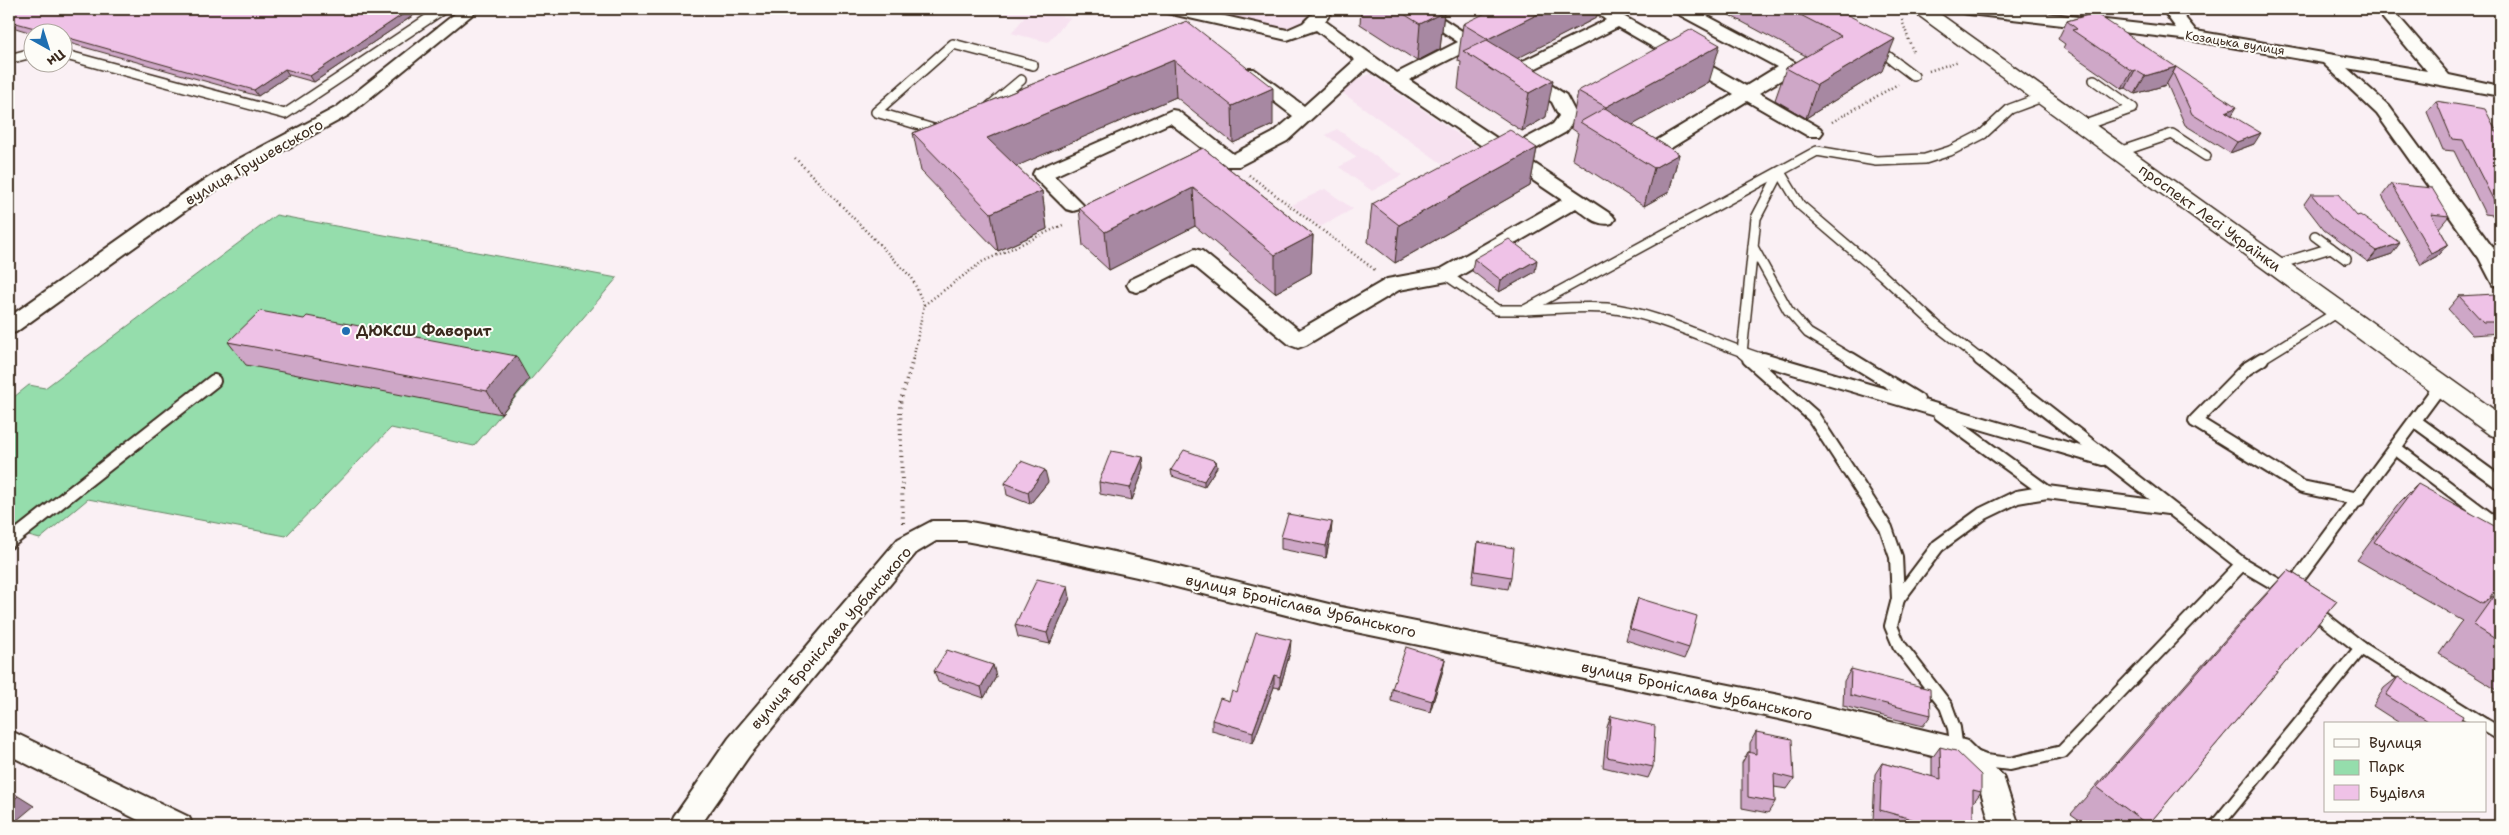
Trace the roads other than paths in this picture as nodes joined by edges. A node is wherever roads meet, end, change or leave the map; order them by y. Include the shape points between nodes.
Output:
1 (443, 9) edge
2 (471, 9) edge
3 (1172, 9) edge
4 (1417, 9) edge
5 (1599, 9) edge
6 (1682, 9) edge
7 (1969, 9) edge
8 (2170, 9) edge
9 (2383, 9) edge
10 (1910, 11) edge
11 (1996, 11) edge
12 (1321, 16) edge
13 (1618, 20) junction
14 (2190, 35) junction
15 (1868, 42) edge
16 (22, 56) edge
17 (72, 57) edge
18 (2327, 58) junction
19 (9, 59) edge
20 (1366, 60) junction
21 (1233, 62) edge
22 (1033, 65) dead end
23 (1917, 75) road end
24 (2443, 78) junction
25 (1021, 80) dead end
26 (1396, 80) junction
27 (2094, 80) dead end
28 (2500, 91) edge
29 (1747, 94) junction
30 (2042, 97) junction
31 (985, 110) edge
32 (1304, 115) junction
33 (2082, 126) junction
34 (1814, 132) joint
35 (947, 133) edge
36 (1817, 151) junction
37 (1651, 152) edge
38 (2119, 152) junction
39 (1508, 156) junction
40 (2206, 156) dead end
41 (1780, 172) junction
42 (1576, 200) junction
43 (1072, 214) road end
44 (1605, 219) dead end
45 (2315, 236) dead end
46 (1753, 247) junction
47 (2331, 248) junction
48 (2346, 259) dead end
49 (2274, 265) junction
50 (1446, 276) junction
51 (2500, 280) edge
52 (1137, 284) dead end
53 (1525, 310) junction
54 (2339, 312) junction
55 (9, 327) edge
56 (1742, 353) junction
57 (214, 381) dead end
58 (2441, 385) junction
59 (1932, 409) junction
60 (2415, 421) junction
61 (2500, 428) edge
62 (2395, 448) junction
63 (2109, 460) junction
64 (2500, 483) edge
65 (2047, 492) junction
66 (2359, 499) junction
67 (2170, 508) junction
68 (2500, 527) edge
69 (9, 542) edge
70 (2242, 564) junction
71 (2288, 591) junction
72 (1898, 599) junction
73 (2361, 648) junction
74 (2481, 722) edge
75 (2486, 725) edge
76 (2500, 734) edge
77 (9, 742) edge
78 (1958, 750) junction
79 (179, 826) edge
80 (684, 826) edge
81 (2005, 826) edge
82 (2216, 826) edge

1 - 17 lane via 285,114
2 - 55 street, вулиця Грушевського via 343,112 244,164 193,196
3 - 12 street via 1210,26 1287,35 1303,32
4 - 26 street via 1470,42
5 - 13 street
6 - 29 street via 1790,67
7 - 11 street, Козацька вулиця
8 - 14 street
9 - 24 street
10 - 30 street, проспект Лесі Українки via 1982,54
11 - 14 street, Козацька вулиця
12 - 20 street
13 - 29 street
13 - 39 street via 1517,72 1560,99 1568,116 1560,128
14 - 18 street, Козацька вулиця
15 - 23 lane
16 - 19 lane
18 - 24 street, Козацька вулиця
18 - 51 street via 2383,110 2488,256
20 - 26 street
20 - 32 street
21 - 32 street
22 - 35 lane via 953,44 876,112
24 - 28 street, Козацька вулиця
25 - 31 lane
26 - 39 street
27 - 33 lane via 2133,108
29 - 34 street
29 - 37 street
30 - 33 street, проспект Лесі Українки
30 - 36 lane via 2010,109 1983,134 1950,151 1925,159 1876,161
32 - 43 street via 1280,137 1224,159 1172,115 1042,174
33 - 38 street, проспект Лесі Українки
34 - 36 lane
36 - 41 lane
38 - 40 lane via 2172,134
38 - 49 street, проспект Лесі Українки
39 - 42 street
41 - 46 lane via 1756,218
41 - 53 lane
41 - 63 lane via 1800,205 1936,325
42 - 44 street
42 - 50 street
45 - 47 lane
46 - 56 lane
46 - 59 lane via 1788,310 1808,333
47 - 48 lane
47 - 49 lane
49 - 54 street, проспект Лесі Українки
50 - 52 street via 1394,284 1298,340 1195,256
50 - 53 lane via 1497,310
53 - 56 lane via 1607,308 1662,321
54 - 58 street, проспект Лесі Українки
54 - 66 lane via 2246,369 2195,421 2302,487
56 - 59 lane
56 - 72 lane via 1813,416 1886,528 1896,557
57 - 69 lane
58 - 60 lane
58 - 61 street, проспект Лесі Українки
59 - 63 lane
59 - 65 lane
60 - 62 lane
60 - 64 lane
62 - 66 lane
62 - 68 lane
63 - 67 lane
65 - 67 lane
65 - 72 lane via 2017,497 1982,514 1938,546
66 - 71 lane
67 - 70 lane
70 - 71 lane
70 - 78 lane via 2062,752 2010,764 1985,761
71 - 73 lane
72 - 78 lane via 1891,626 1899,645 1946,706
73 - 74 lane
73 - 82 lane
75 - 76 lane
77 - 79 street
78 - 80 street, вулиця Броніслава Урбанського via 1779,707 1341,618 1013,540 964,531 932,532 908,546 738,747
78 - 81 street, вулиця Броніслава Урбанського via 1993,785

